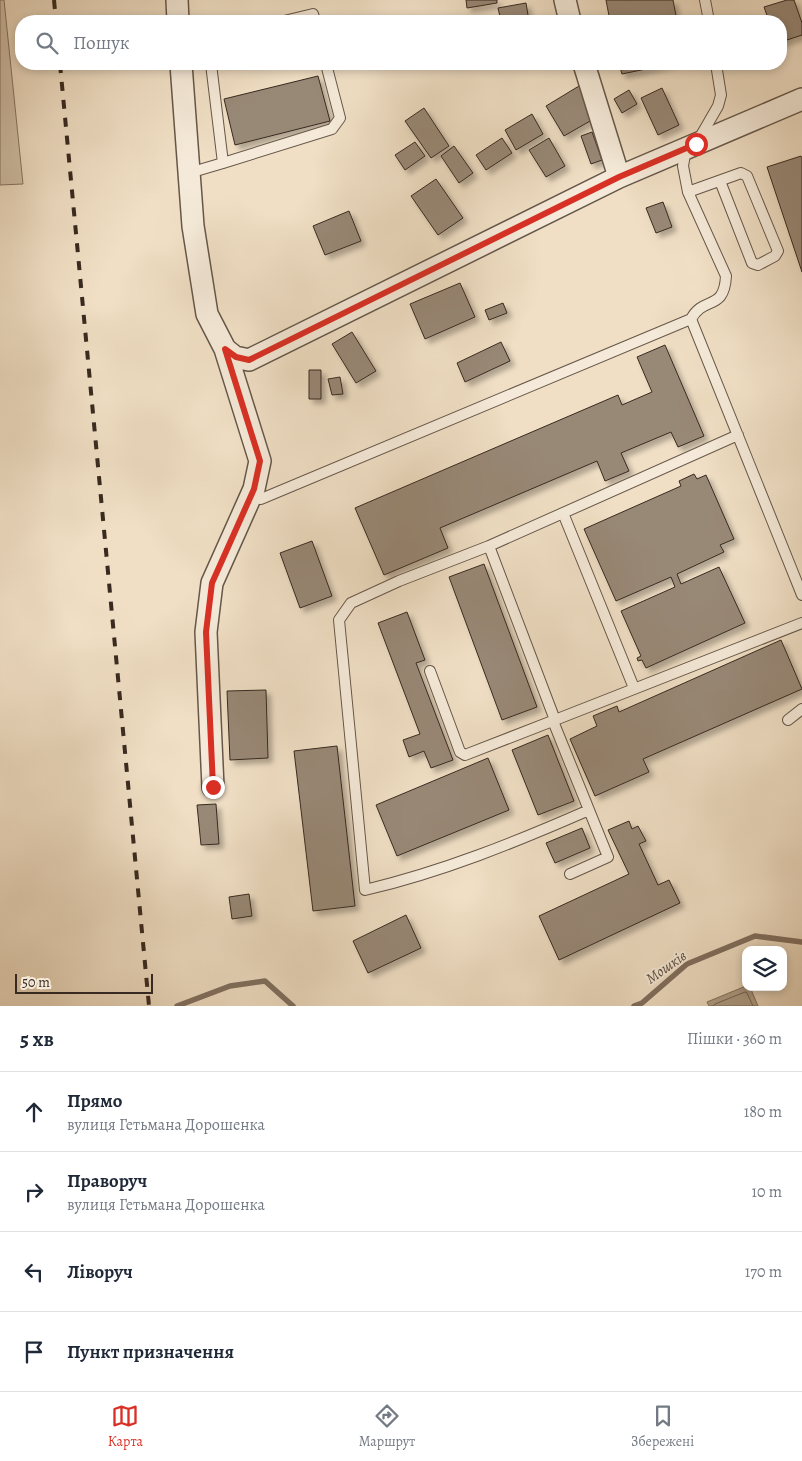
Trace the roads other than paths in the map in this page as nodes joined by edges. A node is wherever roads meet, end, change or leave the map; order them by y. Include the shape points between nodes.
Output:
1 (177, 0) edge
2 (565, 0) edge
3 (705, 0) edge
4 (178, 15) edge
5 (569, 15) edge
6 (708, 15) edge
7 (181, 70) edge
8 (212, 70) edge
9 (328, 70) edge
10 (586, 70) edge
11 (717, 70) edge
12 (802, 99) edge
13 (691, 147) junction
14 (224, 163) junction
15 (189, 173) junction
16 (619, 177) junction
17 (720, 181) junction
18 (688, 192) junction
19 (692, 319) junction
20 (225, 349) junction
21 (738, 435) junction
22 (250, 498) junction
23 (563, 513) junction
24 (489, 546) junction
25 (802, 595) edge
26 (802, 623) edge
27 (430, 671) dead end
28 (634, 688) junction
29 (802, 709) edge
30 (554, 720) junction
31 (788, 720) dead end
32 (213, 787) dead end
33 (589, 810) junction
34 (570, 874) dead end

1 - 4 street
2 - 5 street
3 - 6 lane
7 - 15 street
8 - 14 lane
9 - 14 lane via 340,118 332,129
10 - 16 street
11 - 13 lane via 721,95 718,106
12 - 13 street
13 - 16 street
13 - 18 lane via 683,166
14 - 15 lane
15 - 20 street via 193,226 207,314
16 - 20 street via 249,360 236,357
17 - 17 lane via 740,173 747,176 778,251 775,256 758,265 752,263
17 - 18 lane
18 - 19 lane via 726,276 719,300 696,309
19 - 21 lane
19 - 22 lane via 261,499
20 - 22 street via 260,461
21 - 23 lane
21 - 25 lane
22 - 32 street via 212,583 206,632
23 - 24 lane
23 - 28 lane
24 - 30 lane
24 - 33 lane via 399,580 351,603 339,620 365,890 408,880 516,842
26 - 28 lane
27 - 30 lane via 460,752 465,755
28 - 30 lane
29 - 31 lane
30 - 33 lane
33 - 34 lane via 608,857

